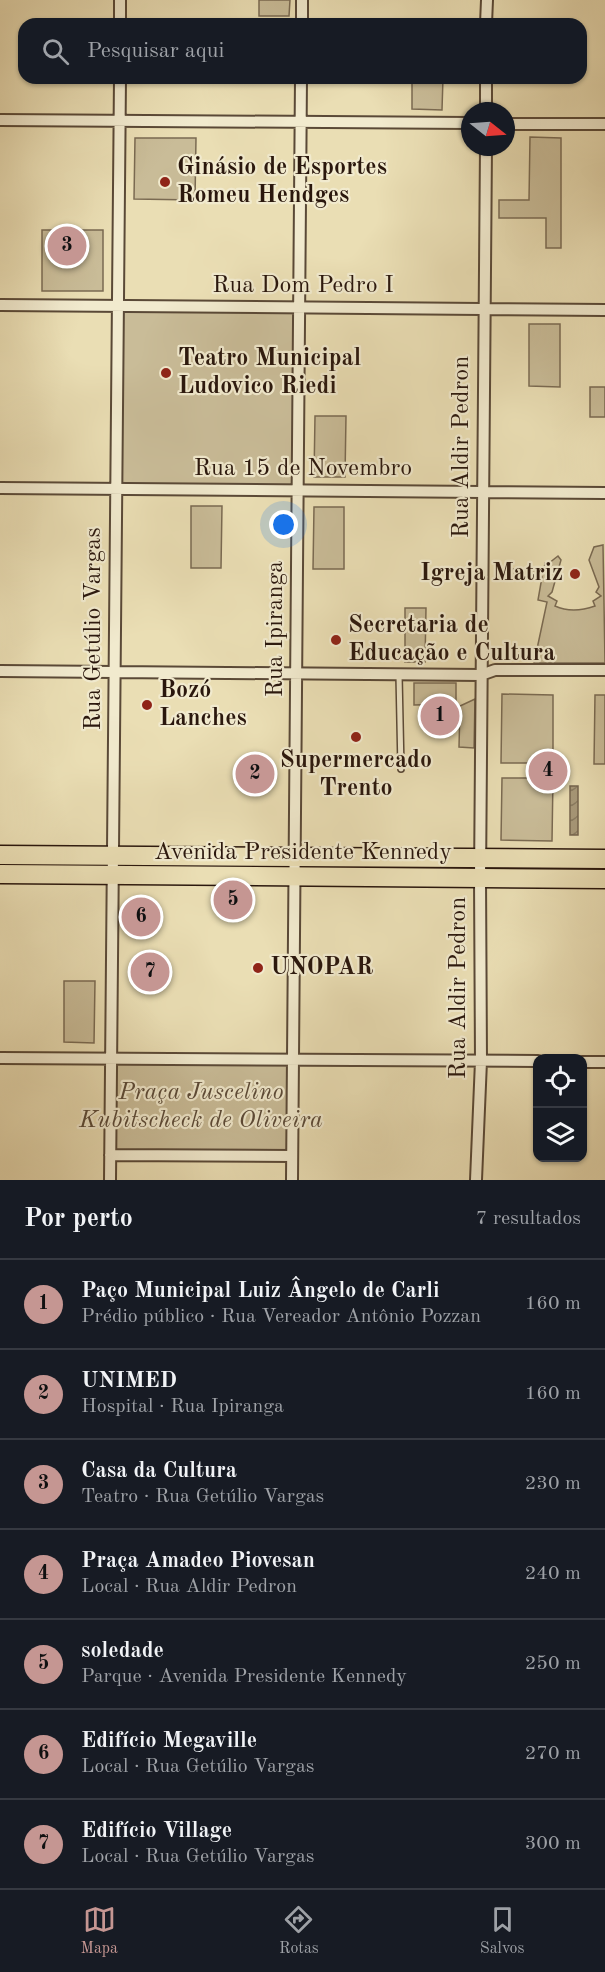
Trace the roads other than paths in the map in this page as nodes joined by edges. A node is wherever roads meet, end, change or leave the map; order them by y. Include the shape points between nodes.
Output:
1 (120, 0) edge
2 (302, 0) edge
3 (487, 0) edge
4 (120, 18) edge
5 (302, 18) edge
6 (486, 18) edge
7 (120, 84) edge
8 (301, 84) edge
9 (486, 84) edge
10 (486, 102) edge
11 (0, 120) edge
12 (119, 121) junction
13 (301, 122) junction
14 (461, 123) edge
15 (515, 124) edge
16 (605, 124) edge
17 (486, 156) edge
18 (0, 305) edge
19 (118, 306) junction
20 (299, 307) junction
21 (484, 309) junction
22 (605, 310) edge
23 (0, 488) edge
24 (116, 489) junction
25 (298, 490) junction
26 (483, 492) junction
27 (605, 493) edge
28 (605, 670) edge
29 (0, 672) edge
30 (114, 672) junction
31 (296, 674) junction
32 (399, 675) junction
33 (481, 675) junction
34 (401, 769) dead end
35 (0, 855) edge
36 (113, 856) junction
37 (295, 857) junction
38 (480, 859) junction
39 (580, 859) junction
40 (605, 860) edge
41 (0, 874) edge
42 (112, 875) junction
43 (294, 877) junction
44 (480, 878) junction
45 (581, 879) junction
46 (605, 879) edge
47 (0, 1058) edge
48 (111, 1059) junction
49 (293, 1060) junction
50 (481, 1061) junction
51 (533, 1061) edge
52 (587, 1062) edge
53 (605, 1062) edge
54 (110, 1155) junction
55 (292, 1156) junction
56 (110, 1180) edge
57 (292, 1180) edge
58 (476, 1180) edge

1 - 4 street
2 - 5 street
3 - 6 street
7 - 12 street, Rua Getúlio Vargas
8 - 13 street, Rua Ipiranga
9 - 10 street
11 - 12 street
12 - 13 street
12 - 19 street, Rua Getúlio Vargas
13 - 14 street
13 - 20 street, Rua Ipiranga
15 - 16 street
17 - 21 street, Rua Aldir Pedron
18 - 19 street, Rua Dom Pedro I
19 - 20 street, Rua Dom Pedro I
19 - 24 street, Rua Getúlio Vargas
20 - 21 street, Rua Dom Pedro I
20 - 25 street, Rua Ipiranga
21 - 22 street, Rua Dom Pedro I
21 - 26 street, Rua Aldir Pedron
23 - 24 street, Rua 15 de Novembro
24 - 25 street, Rua 15 de Novembro
24 - 30 street, Rua Getúlio Vargas
25 - 26 street, Rua 15 de Novembro
25 - 31 street, Rua Ipiranga
26 - 27 street, Rua 15 de Novembro
26 - 33 street, Rua Aldir Pedron
28 - 33 street via 495,670
29 - 30 street
30 - 31 street
30 - 36 street, Rua Getúlio Vargas
31 - 32 street
31 - 37 street, Rua Ipiranga
32 - 33 street
32 - 34 lane
33 - 38 street, Rua Aldir Pedron
35 - 36 main road, Avenida Presidente Kennedy
36 - 37 main road, Avenida Presidente Kennedy
36 - 42 street, Rua Getúlio Vargas
37 - 38 main road, Avenida Presidente Kennedy
37 - 43 street, Rua Ipiranga
38 - 39 main road, Avenida Presidente Kennedy
38 - 44 street, Rua Aldir Pedron
39 - 40 main road, Avenida Presidente Kennedy
39 - 45 main road
41 - 42 main road, Avenida Presidente Kennedy
42 - 43 main road, Avenida Presidente Kennedy
42 - 48 street, Rua Getúlio Vargas
43 - 44 main road, Avenida Presidente Kennedy
43 - 49 street, Rua Ipiranga
44 - 45 main road, Avenida Presidente Kennedy
44 - 50 street, Rua Aldir Pedron
45 - 46 main road, Avenida Presidente Kennedy
47 - 48 street
48 - 49 street
48 - 54 street, Rua Getúlio Vargas
49 - 50 street
49 - 55 street, Rua Ipiranga
50 - 51 street
50 - 58 street, Rua Aldir Pedron
52 - 53 street
54 - 55 street
54 - 56 street, Rua Getúlio Vargas
55 - 57 street, Rua Ipiranga

